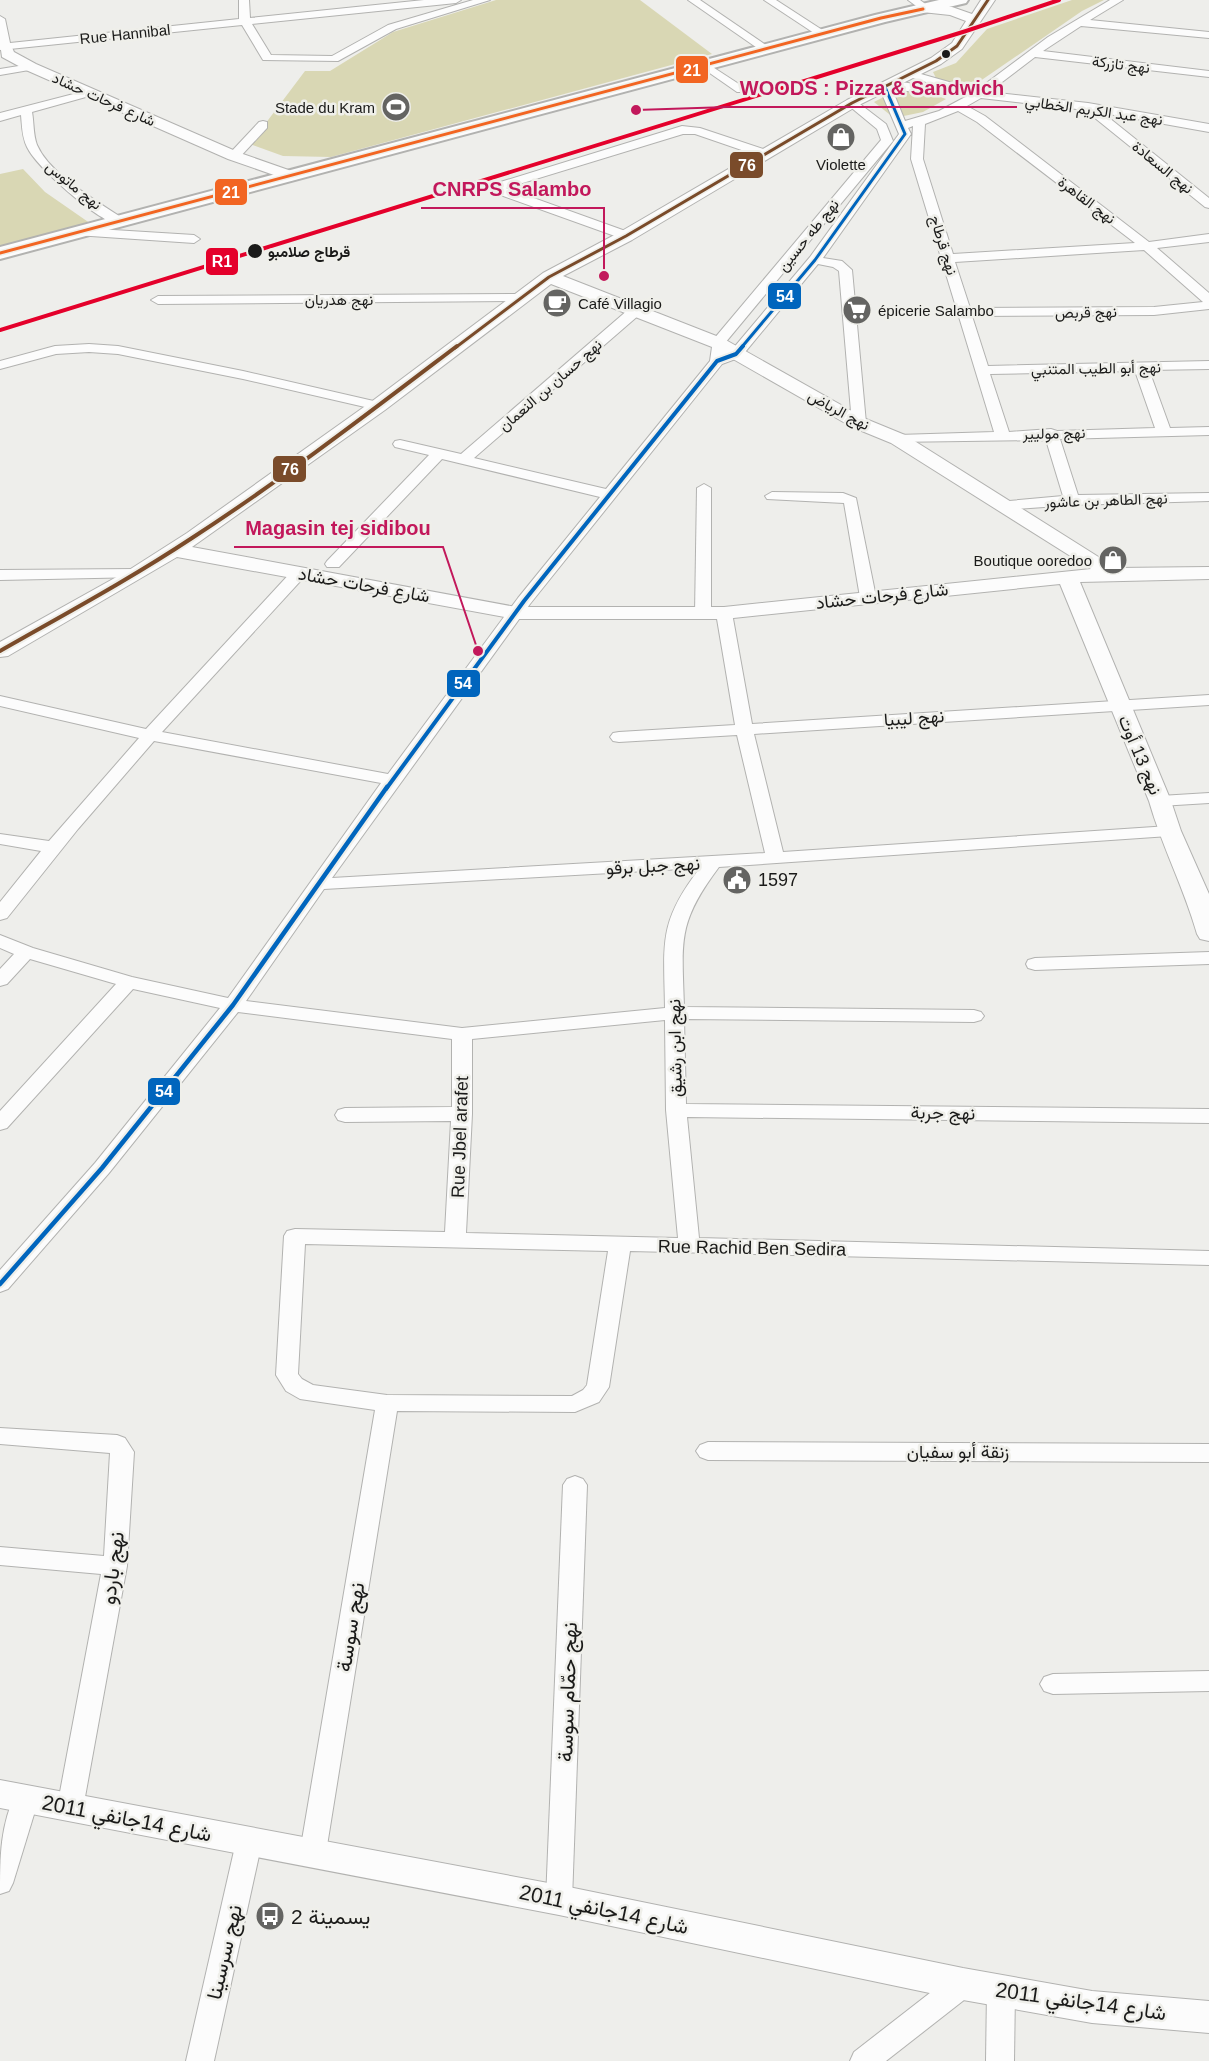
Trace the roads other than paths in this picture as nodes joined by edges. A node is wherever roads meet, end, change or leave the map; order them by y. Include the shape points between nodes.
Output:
1 (244, 0) edge
2 (456, 0) edge
3 (485, 0) edge
4 (693, 0) edge
5 (768, 0) edge
6 (960, 0) edge
7 (988, 0) edge
8 (1118, 0) edge
9 (397, 3) edge
10 (920, 4) edge
11 (0, 19) edge
12 (974, 19) junction
13 (245, 21) junction
14 (1078, 22) junction
15 (824, 35) junction
16 (1209, 35) edge
17 (3, 46) edge
18 (767, 50) junction
19 (1032, 53) junction
20 (705, 65) junction
21 (31, 67) junction
22 (0, 72) edge
23 (910, 74) junction
24 (1209, 74) edge
25 (887, 86) junction
26 (741, 90) dead end
27 (89, 93) junction
28 (977, 96) junction
29 (927, 100) junction
30 (852, 103) junction
31 (959, 106) junction
32 (1088, 107) junction
33 (26, 111) junction
34 (0, 117) edge
35 (909, 124) junction
36 (263, 125) dead end
37 (882, 127) junction
38 (1209, 128) edge
39 (894, 142) junction
40 (765, 154) junction
41 (234, 156) junction
42 (291, 176) junction
43 (251, 186) junction
44 (1209, 204) edge
45 (118, 221) junction
46 (81, 232) junction
47 (626, 236) junction
48 (1209, 238) edge
49 (194, 239) dead end
50 (1148, 247) junction
51 (0, 253) edge
52 (949, 258) junction
53 (815, 260) junction
54 (549, 277) junction
55 (519, 298) junction
56 (158, 300) dead end
57 (1209, 300) edge
58 (1209, 305) edge
59 (634, 312) junction
60 (963, 312) junction
61 (718, 352) junction
62 (736, 354) junction
63 (0, 365) edge
64 (1209, 365) edge
65 (1141, 367) junction
66 (983, 370) junction
67 (378, 406) junction
68 (859, 423) junction
69 (1209, 430) edge
70 (1164, 432) junction
71 (1051, 433) junction
72 (1002, 434) junction
73 (898, 439) junction
74 (400, 444) dead end
75 (439, 453) junction
76 (465, 458) junction
77 (704, 488) dead end
78 (610, 495) junction
79 (772, 496) dead end
80 (1209, 497) edge
81 (1072, 500) junction
82 (1003, 505) junction
83 (194, 537) junction
84 (173, 550) junction
85 (333, 564) junction
86 (299, 573) junction
87 (1209, 573) edge
88 (136, 574) junction
89 (1112, 574) junction
90 (0, 575) edge
91 (1068, 577) junction
92 (868, 597) junction
93 (520, 607) junction
94 (713, 614) junction
95 (0, 651) edge
96 (0, 700) edge
97 (1209, 700) edge
98 (1119, 705) junction
99 (744, 729) junction
100 (149, 735) junction
101 (619, 737) dead end
102 (392, 780) junction
103 (1209, 798) edge
104 (1160, 801) junction
105 (1169, 831) junction
106 (0, 839) edge
107 (52, 848) junction
108 (775, 858) junction
109 (714, 862) junction
110 (317, 884) junction
111 (1204, 896) edge
112 (0, 914) edge
113 (1209, 934) edge
114 (0, 941) edge
115 (26, 952) junction
116 (1209, 958) edge
117 (1035, 964) dead end
118 (0, 980) edge
119 (129, 982) junction
120 (233, 1005) junction
121 (674, 1013) junction
122 (974, 1016) dead end
123 (462, 1034) junction
124 (676, 1110) junction
125 (462, 1114) junction
126 (345, 1115) dead end
127 (1209, 1116) edge
128 (0, 1123) edge
129 (455, 1240) junction
130 (620, 1245) junction
131 (689, 1246) junction
132 (1209, 1258) edge
133 (0, 1284) edge
134 (387, 1403) junction
135 (0, 1436) edge
136 (708, 1451) dead end
137 (1209, 1453) edge
138 (574, 1485) dead end
139 (0, 1556) edge
140 (115, 1566) junction
141 (1209, 1681) edge
142 (1053, 1684) dead end
143 (13, 1796) edge
144 (70, 1808) junction
145 (249, 1842) junction
146 (313, 1852) junction
147 (0, 1883) edge
148 (560, 1900) junction
149 (963, 1984) junction
150 (1002, 1991) junction
151 (1209, 2017) edge
152 (200, 2061) edge
153 (864, 2061) edge
154 (1000, 2061) edge

1 - 13 street
2 - 9 street, Rue Hannibal
3 - 13 street via 392,27 328,60 267,58
4 - 18 street
5 - 15 street
6 - 10 main road
7 - 12 street
8 - 14 street
9 - 13 street, Rue Hannibal
10 - 12 street
10 - 15 main road
11 - 17 street
12 - 23 street via 949,53
13 - 17 street, Rue Hannibal
14 - 16 street
14 - 19 street
15 - 18 main road
17 - 21 street, شارع فرحات حشاد via 7,54
18 - 20 main road
19 - 24 street, نهج تازركة
19 - 28 street
20 - 26 street
20 - 42 main road
21 - 22 street
21 - 27 street, شارع فرحات حشاد
23 - 25 street
23 - 28 street
25 - 29 street
25 - 30 street
25 - 35 street
27 - 33 street
27 - 41 street, شارع فرحات حشاد
28 - 29 street
28 - 31 street
28 - 32 street, نهج عبد الكريم الخطابي
29 - 35 street
30 - 37 street
30 - 40 street
31 - 35 street
31 - 50 street, نهج القاهرة
32 - 38 street, نهج عبد الكريم الخطابي
32 - 44 street, نهج السعادة
33 - 34 street
33 - 45 street, نهج ماتوس via 32,146 41,158
35 - 37 street
35 - 39 street via 905,134
35 - 52 street, نهج قرطاج
36 - 41 street
37 - 39 street
39 - 53 street, نهج طه حسين
39 - 61 street, نهج طه حسين
40 - 47 street
40 - 47 street via 682,130 498,188
41 - 42 street, شارع فرحات حشاد
41 - 43 street
42 - 43 main road
43 - 45 main road
45 - 46 main road
46 - 49 street
46 - 51 main road
47 - 54 street
48 - 50 street
50 - 52 street
50 - 57 street, نهج القاهرة
52 - 60 street, نهج قرطاج
53 - 62 street, نهج طه حسين
53 - 68 street via 837,264 845,270
54 - 55 street
54 - 59 street, نهج الرياض
55 - 56 street, نهج هدريان
55 - 67 street
58 - 60 street, نهج قربص via 1154,311
59 - 61 street, نهج الرياض
59 - 76 street, نهج حسان بن النعمان
60 - 66 street, نهج قرطاج
61 - 62 street, نهج الرياض
61 - 78 street, نهج طه حسين
62 - 68 street, نهج الرياض
63 - 67 street via 55,350 118,350
64 - 65 street, نهج أبو الطيب المتنبي
65 - 66 street, نهج أبو الطيب المتنبي
65 - 70 street
66 - 72 street, نهج قرطاج
67 - 83 street
68 - 73 street, نهج الرياض
69 - 70 street, نهج موليير
70 - 71 street, نهج موليير
71 - 72 street, نهج موليير
71 - 81 street
72 - 73 street, نهج موليير
73 - 82 street, نهج الرياض
74 - 75 street
75 - 76 street
75 - 85 street
76 - 78 street
77 - 94 street
78 - 93 street, نهج طه حسين
79 - 92 street via 843,497 851,501
80 - 81 street, نهج الطاهر بن عاشور
81 - 82 street, نهج الطاهر بن عاشور
82 - 89 street, نهج الرياض
83 - 84 street
83 - 85 street, شارع فرحات حشاد
84 - 86 street, شارع فرحات حشاد
84 - 88 street
85 - 93 street, شارع فرحات حشاد
86 - 93 street, شارع فرحات حشاد
86 - 100 street
87 - 89 street, شارع فرحات حشاد
88 - 90 street
88 - 95 street
89 - 91 street, شارع فرحات حشاد
91 - 92 street, شارع فرحات حشاد
91 - 98 street, نهج 13 أوت
92 - 94 street, شارع فرحات حشاد
93 - 94 street, شارع فرحات حشاد via 555,613
93 - 102 street, نهج طه حسين
94 - 99 street
96 - 100 street
97 - 98 street, نهج ليبيا
98 - 99 street, نهج ليبيا
98 - 104 street, نهج 13 أوت
99 - 101 street, نهج ليبيا
99 - 108 street
100 - 102 street
100 - 107 street
102 - 110 street, نهج طه حسين
103 - 104 street
104 - 105 street, نهج 13 أوت
105 - 108 street, نهج جبل برقو
105 - 111 street, نهج 13 أوت
106 - 107 street
107 - 112 street
108 - 109 street, نهج جبل برقو
109 - 110 street, نهج جبل برقو
109 - 121 street, نهج ابن رشيق via 684,902 676,920
110 - 120 street, نهج طه حسين
111 - 113 street, نهج 13 أوت
114 - 115 street
115 - 118 street
115 - 119 street
116 - 117 street
119 - 120 street
119 - 128 street
120 - 123 street
120 - 133 street, نهج طه حسين via 102,1168
121 - 122 street
121 - 123 street
121 - 124 street, نهج ابن رشيق
123 - 125 street, Rue Jbel arafet
124 - 127 street, نهج جربة
124 - 131 street, نهج ابن رشيق
125 - 126 street
125 - 129 street, Rue Jbel arafet
129 - 130 street, Rue Rachid Ben Sedira
129 - 134 street, Rue Rachid Ben Sedira via 295,1236 286,1375 308,1393
130 - 131 street, Rue Rachid Ben Sedira
130 - 134 street via 598,1387 591,1396 575,1404
131 - 132 street, Rue Rachid Ben Sedira
134 - 146 street, نهج سوسة
135 - 140 street, نهج باردو via 117,1444 122,1452
136 - 137 street, زنقة أبو سفيان
138 - 148 street, نهج حمّام سوسة
139 - 140 street
140 - 144 street, نهج باردو
141 - 142 street
143 - 144 street, شارع 14جانفي 2011
143 - 147 street
144 - 145 street, شارع 14جانفي 2011
145 - 146 street, شارع 14جانفي 2011
145 - 152 street, نهج سرسينا
146 - 148 street, شارع 14جانفي 2011
148 - 149 street, شارع 14جانفي 2011
149 - 150 street, شارع 14جانفي 2011
149 - 153 street
150 - 151 street, شارع 14جانفي 2011 via 1092,2007
150 - 154 street

